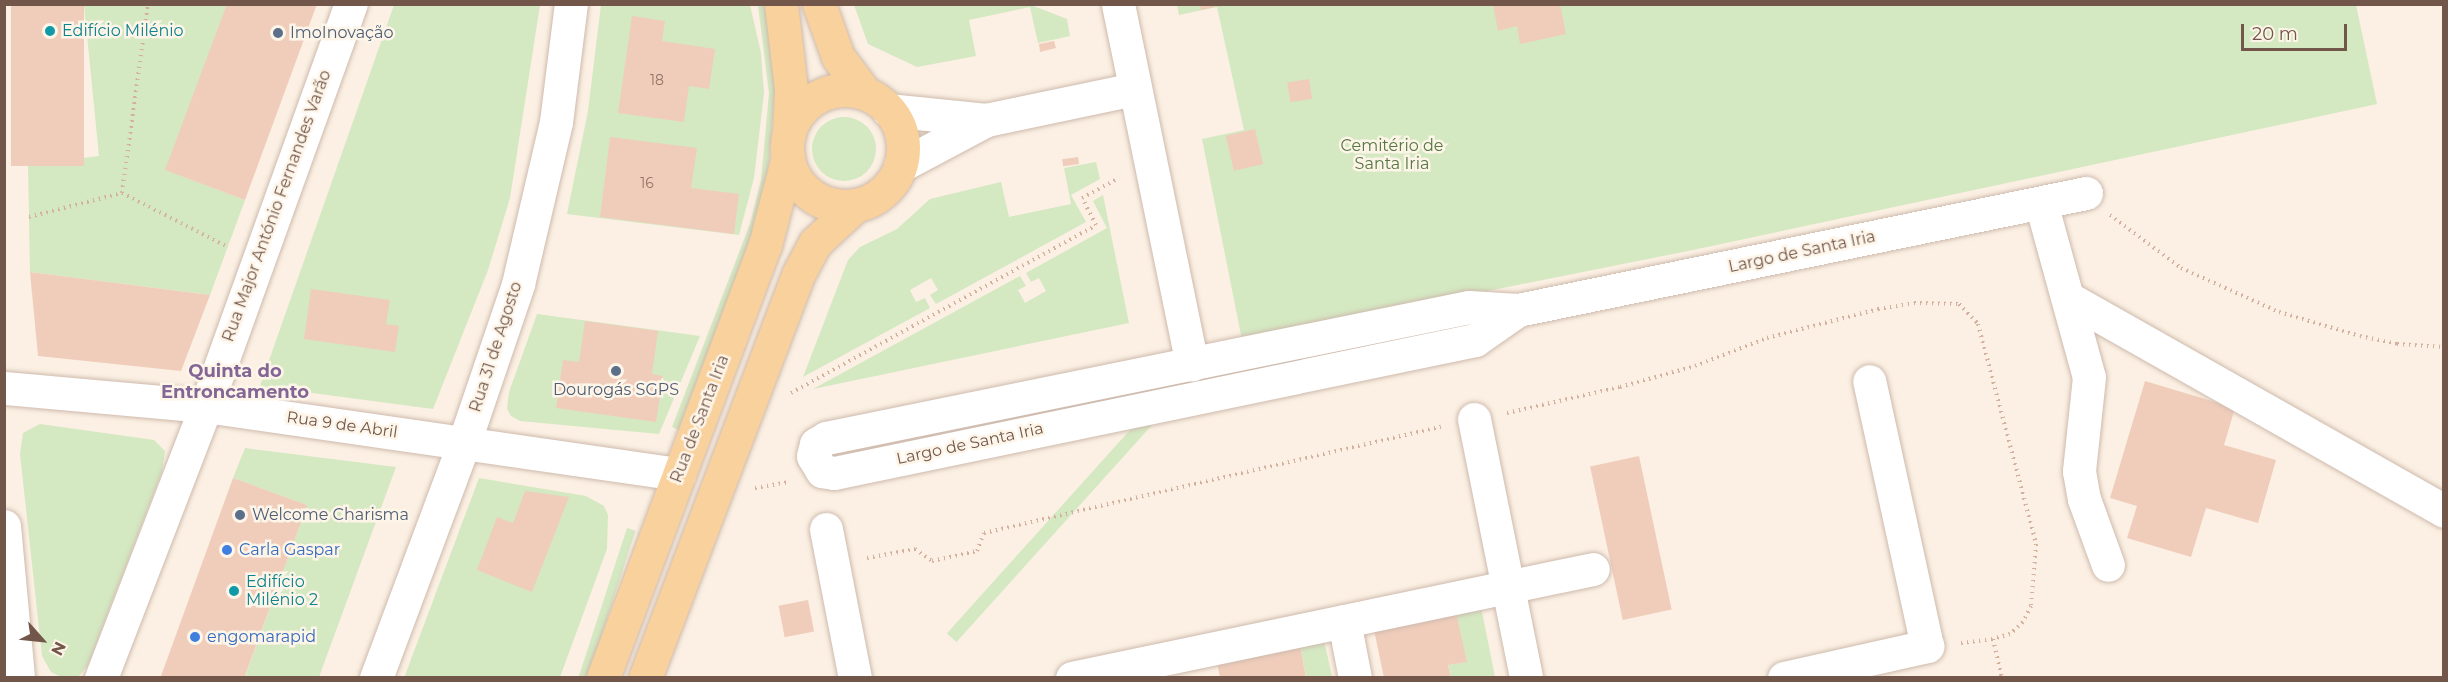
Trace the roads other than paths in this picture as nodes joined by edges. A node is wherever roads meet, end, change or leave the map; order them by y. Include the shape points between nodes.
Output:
1 (351, 4) edge
2 (571, 4) edge
3 (781, 4) edge
4 (819, 4) edge
5 (1118, 4) edge
6 (1135, 89) junction
7 (877, 102) junction
8 (986, 120) junction
9 (788, 147) junction
10 (900, 166) junction
11 (2086, 193) road end
12 (2041, 203) junction
13 (855, 206) junction
14 (2068, 298) junction
15 (1518, 310) junction
16 (1192, 364) junction
17 (1869, 381) dead end
18 (4, 388) edge
19 (206, 406) junction
20 (1474, 419) road end
21 (464, 443) junction
22 (679, 474) junction
23 (2444, 511) edge
24 (4, 526) edge
25 (826, 529) dead end
26 (2108, 565) dead end
27 (1593, 569) dead end
28 (1508, 586) junction
29 (1344, 621) junction
30 (1192, 665) edge
31 (20, 673) edge
32 (1800, 676) edge
33 (101, 678) edge
34 (376, 678) edge
35 (603, 678) edge
36 (645, 678) edge
37 (855, 678) edge
38 (1072, 678) edge
39 (1355, 678) edge
40 (1526, 678) edge

1 - 19 street, Rua Major António Fernandes Varão
2 - 21 street, Rua 31 de Agosto via 556,122 538,213
3 - 9 main road, Rua de Santa Iria via 790,81
4 - 7 main road via 838,57
5 - 6 street
6 - 8 street
6 - 16 street
7 - 8 street
7 - 9 main road via 846,90 826,93 802,111
7 - 10 main road via 902,137
8 - 10 street
9 - 13 main road via 804,189 819,200
9 - 22 main road, Rua de Santa Iria via 765,245
10 - 13 main road via 887,188 873,200
11 - 12 street, Largo de Santa Iria
12 - 14 street
12 - 15 street, Largo de Santa Iria
13 - 36 main road via 815,243 798,273
14 - 23 street
14 - 26 street via 2089,377 2079,471 2084,499
15 - 16 street, Largo de Santa Iria via 1469,308
15 - 16 street, Largo de Santa Iria via 1475,340 845,470 822,471 813,456 816,444 826,438
17 - 32 street via 1927,646
18 - 19 street, Rua 9 de Abril
19 - 21 street, Rua 9 de Abril
19 - 33 street, Rua Major António Fernandes Varão
20 - 28 street
21 - 22 street, Rua 9 de Abril
21 - 34 street, Rua 31 de Agosto
22 - 35 main road, Rua de Santa Iria
24 - 31 street
25 - 37 street
27 - 28 street
28 - 29 street
28 - 40 street
29 - 30 street
29 - 39 street
30 - 38 street

